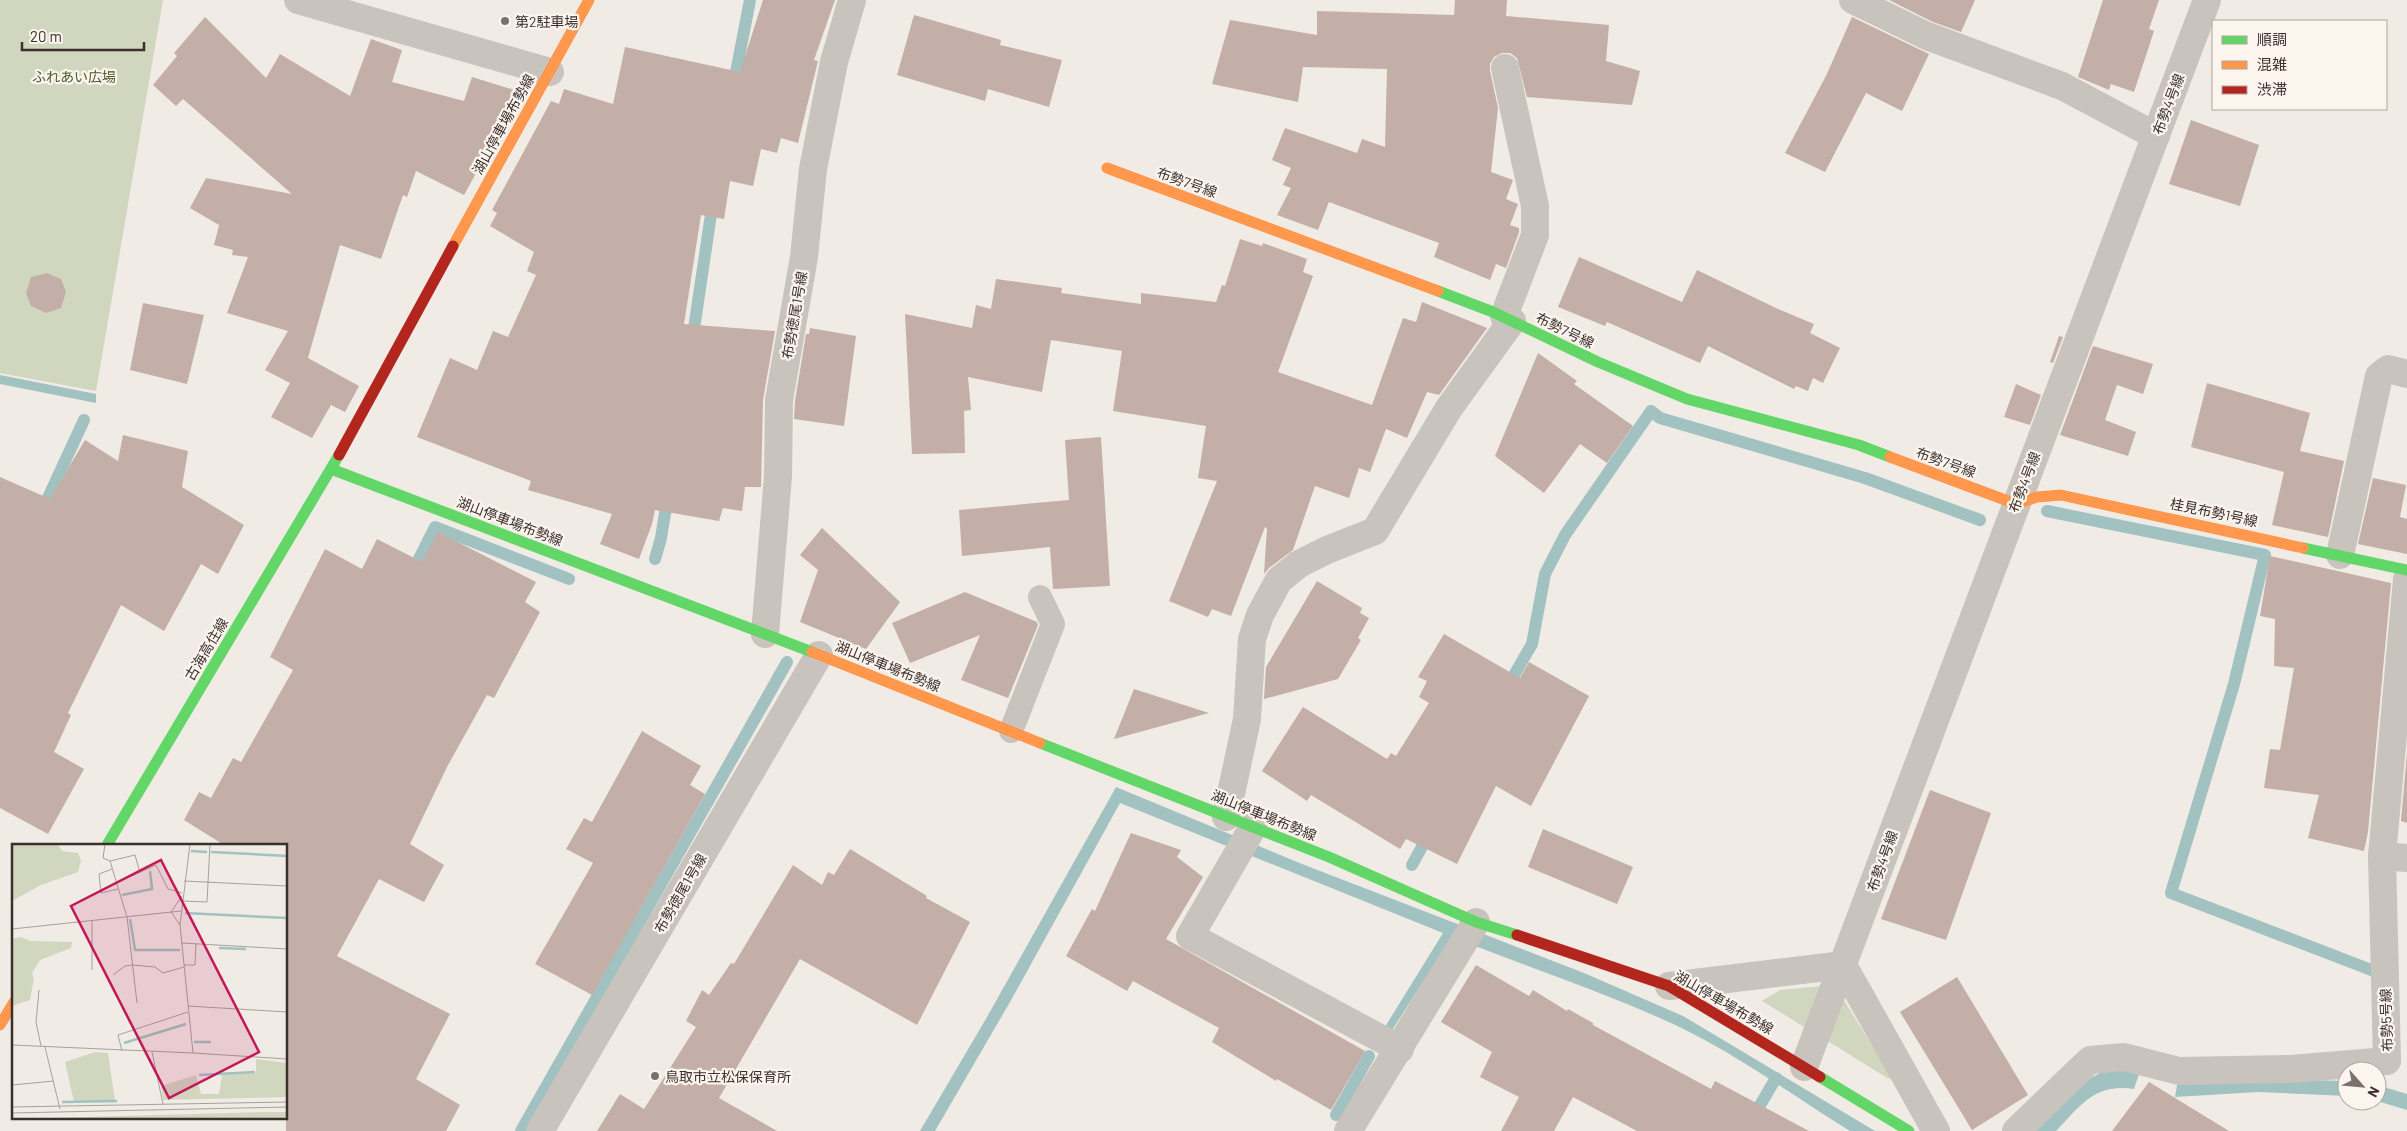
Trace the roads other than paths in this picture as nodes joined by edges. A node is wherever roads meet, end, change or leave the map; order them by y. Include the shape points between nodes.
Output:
1 (298, 0) edge
2 (589, 0) edge
3 (852, 0) edge
4 (1853, 0) edge
5 (2207, 0) edge
6 (1505, 68) dead end
7 (550, 72) junction
8 (2156, 136) junction
9 (1107, 168) dead end
10 (1508, 319) junction
11 (2407, 374) edge
12 (331, 469) junction
13 (2016, 504) junction
14 (2340, 555) junction
15 (2407, 570) edge
16 (2407, 579) edge
17 (1040, 597) dead end
18 (765, 634) junction
19 (819, 655) junction
20 (1011, 731) junction
21 (1226, 817) junction
22 (1254, 827) junction
23 (108, 844) edge
24 (2394, 857) edge
25 (1476, 922) junction
26 (1843, 965) junction
27 (1669, 986) junction
28 (12, 1005) edge
29 (0, 1025) edge
30 (1400, 1049) junction
31 (1804, 1067) junction
32 (1903, 1129) edge
33 (540, 1131) edge
34 (1348, 1131) edge
35 (1936, 1131) edge
36 (2016, 1131) edge

1 - 7 street
2 - 7 main road, 湖山停車場布勢線
3 - 18 street, 布勢徳尾1号線 via 834,62 812,169 804,257 779,400 778,476
4 - 8 street via 1927,36 2062,86
5 - 8 street, 布勢4号線
6 - 10 street via 1535,206 1535,235
7 - 12 main road, 湖山停車場布勢線
8 - 13 street, 布勢4号線
9 - 10 main road, 布勢7号線
10 - 13 main road, 布勢7号線 via 1598,362 1687,399 1859,445
10 - 21 street via 1449,408 1375,531 1299,564 1279,580 1260,615 1252,639 1247,719
11 - 14 street via 2388,370 2379,376
12 - 18 main road, 湖山停車場布勢線
12 - 23 main road, 古海高住線
13 - 14 main road, 桂見布勢1号線 via 2038,497 2061,495
13 - 26 street, 布勢4号線
14 - 15 main road, 桂見布勢1号線
16 - 24 street, 布勢5号線
17 - 20 lane via 1053,624
18 - 19 main road, 湖山停車場布勢線
19 - 20 main road, 湖山停車場布勢線
19 - 33 street, 布勢徳尾1号線
20 - 21 main road, 湖山停車場布勢線
21 - 22 main road, 湖山停車場布勢線
22 - 25 main road, 湖山停車場布勢線
22 - 30 street via 1190,936
24 - 36 street, 布勢5号線 via 2387,1061 2291,1069 2179,1071 2124,1058 2090,1060
25 - 27 main road, 湖山停車場布勢線
25 - 30 street
26 - 27 street
26 - 31 street, 布勢4号線
26 - 35 street
27 - 31 main road, 湖山停車場布勢線
28 - 29 main road
30 - 34 street
31 - 32 main road, 湖山停車場布勢線

